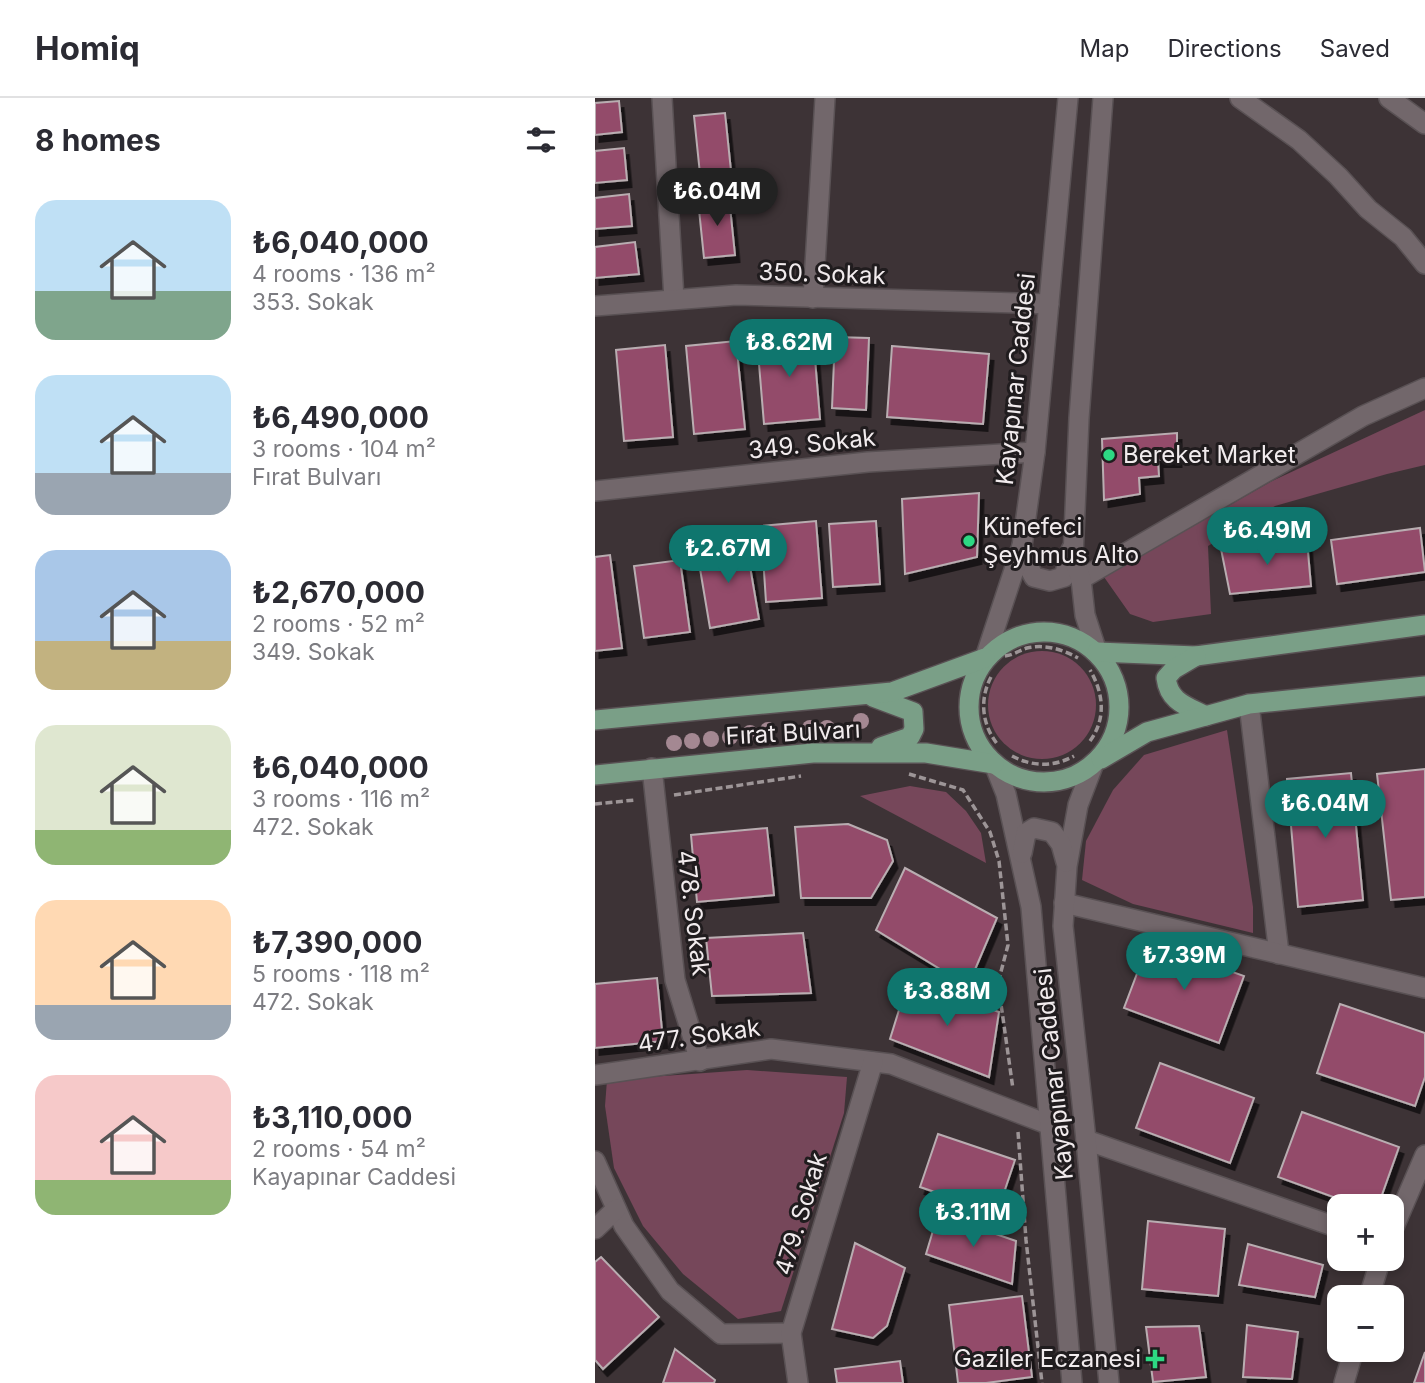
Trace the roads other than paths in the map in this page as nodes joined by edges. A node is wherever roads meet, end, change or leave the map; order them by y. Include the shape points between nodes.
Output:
1 (662, 98) edge
2 (825, 98) edge
3 (1068, 98) edge
4 (1104, 98) edge
5 (1240, 98) edge
6 (1389, 98) edge
7 (1425, 124) edge
8 (1425, 264) edge
9 (813, 298) junction
10 (674, 299) junction
11 (1049, 304) junction
12 (595, 306) edge
13 (1425, 388) edge
14 (1035, 452) junction
15 (595, 491) edge
16 (1074, 539) junction
17 (1022, 545) junction
18 (1080, 579) junction
19 (1425, 625) edge
20 (1097, 652) junction
21 (1196, 656) junction
22 (994, 664) junction
23 (1425, 686) edge
24 (866, 695) junction
25 (1249, 704) junction
26 (1206, 716) junction
27 (595, 720) edge
28 (860, 753) junction
29 (1086, 754) junction
30 (1002, 756) junction
31 (652, 768) junction
32 (595, 775) edge
33 (1020, 864) junction
34 (1067, 866) junction
35 (1064, 903) junction
36 (1279, 954) junction
37 (1425, 988) edge
38 (701, 1061) junction
39 (873, 1062) junction
40 (595, 1075) edge
41 (1049, 1125) junction
42 (1086, 1140) junction
43 (1425, 1155) edge
44 (595, 1161) edge
45 (1404, 1204) edge
46 (616, 1209) junction
47 (1327, 1224) edge
48 (595, 1229) edge
49 (791, 1333) junction
50 (1351, 1362) edge
51 (798, 1383) edge
52 (1072, 1383) edge
53 (1109, 1383) edge
54 (1345, 1383) edge

1 - 10 street
2 - 9 street
3 - 11 street, Kayapınar Caddesi
4 - 16 street
5 - 8 street via 1299,140 1403,237
6 - 7 street
9 - 10 street, 350. Sokak via 736,295
9 - 11 street, 350. Sokak
10 - 12 street, 350. Sokak
11 - 14 street, Kayapınar Caddesi
13 - 18 street via 1363,416
14 - 15 street, 349. Sokak via 868,462
14 - 17 street, Kayapınar Caddesi
16 - 17 street via 1064,577 1050,582 1034,577
16 - 18 street via 1073,557
17 - 22 street, Kayapınar Caddesi
18 - 20 street
19 - 21 main road
20 - 21 main road
20 - 22 main road via 1076,638 1052,631 1027,632 1004,642
20 - 29 main road via 1111,672 1119,696 1118,721 1110,744
21 - 26 main road via 1166,678 1176,700
22 - 24 main road, Fırat Bulvarı
22 - 30 main road via 973,679 968,702 970,725 979,747
23 - 25 main road
24 - 27 main road, Fırat Bulvarı
24 - 28 main road via 913,712 914,729 910,737
25 - 26 main road
25 - 36 street
26 - 29 main road
28 - 30 main road, Fırat Bulvarı
28 - 31 main road, Fırat Bulvarı
29 - 30 main road via 1076,775 1055,782 1013,776
29 - 34 street, Kayapınar Caddesi
30 - 33 street, Kayapınar Caddesi
31 - 32 main road, Fırat Bulvarı
31 - 38 street, 478. Sokak via 675,980
33 - 34 street via 1026,833 1034,828 1052,832
33 - 41 street, Kayapınar Caddesi via 1031,907
34 - 35 street, Kayapınar Caddesi
35 - 36 street
35 - 42 street, Kayapınar Caddesi
36 - 37 street
38 - 39 street, 477. Sokak via 771,1049
38 - 40 street, 477. Sokak
39 - 41 street, 477. Sokak via 891,1064
39 - 49 street, 479. Sokak
41 - 52 street, Kayapınar Caddesi
42 - 47 street
42 - 53 street, Kayapınar Caddesi
43 - 45 street
44 - 46 street
46 - 48 street
46 - 49 street via 670,1291 721,1334
49 - 51 street, 479. Sokak
50 - 54 street

